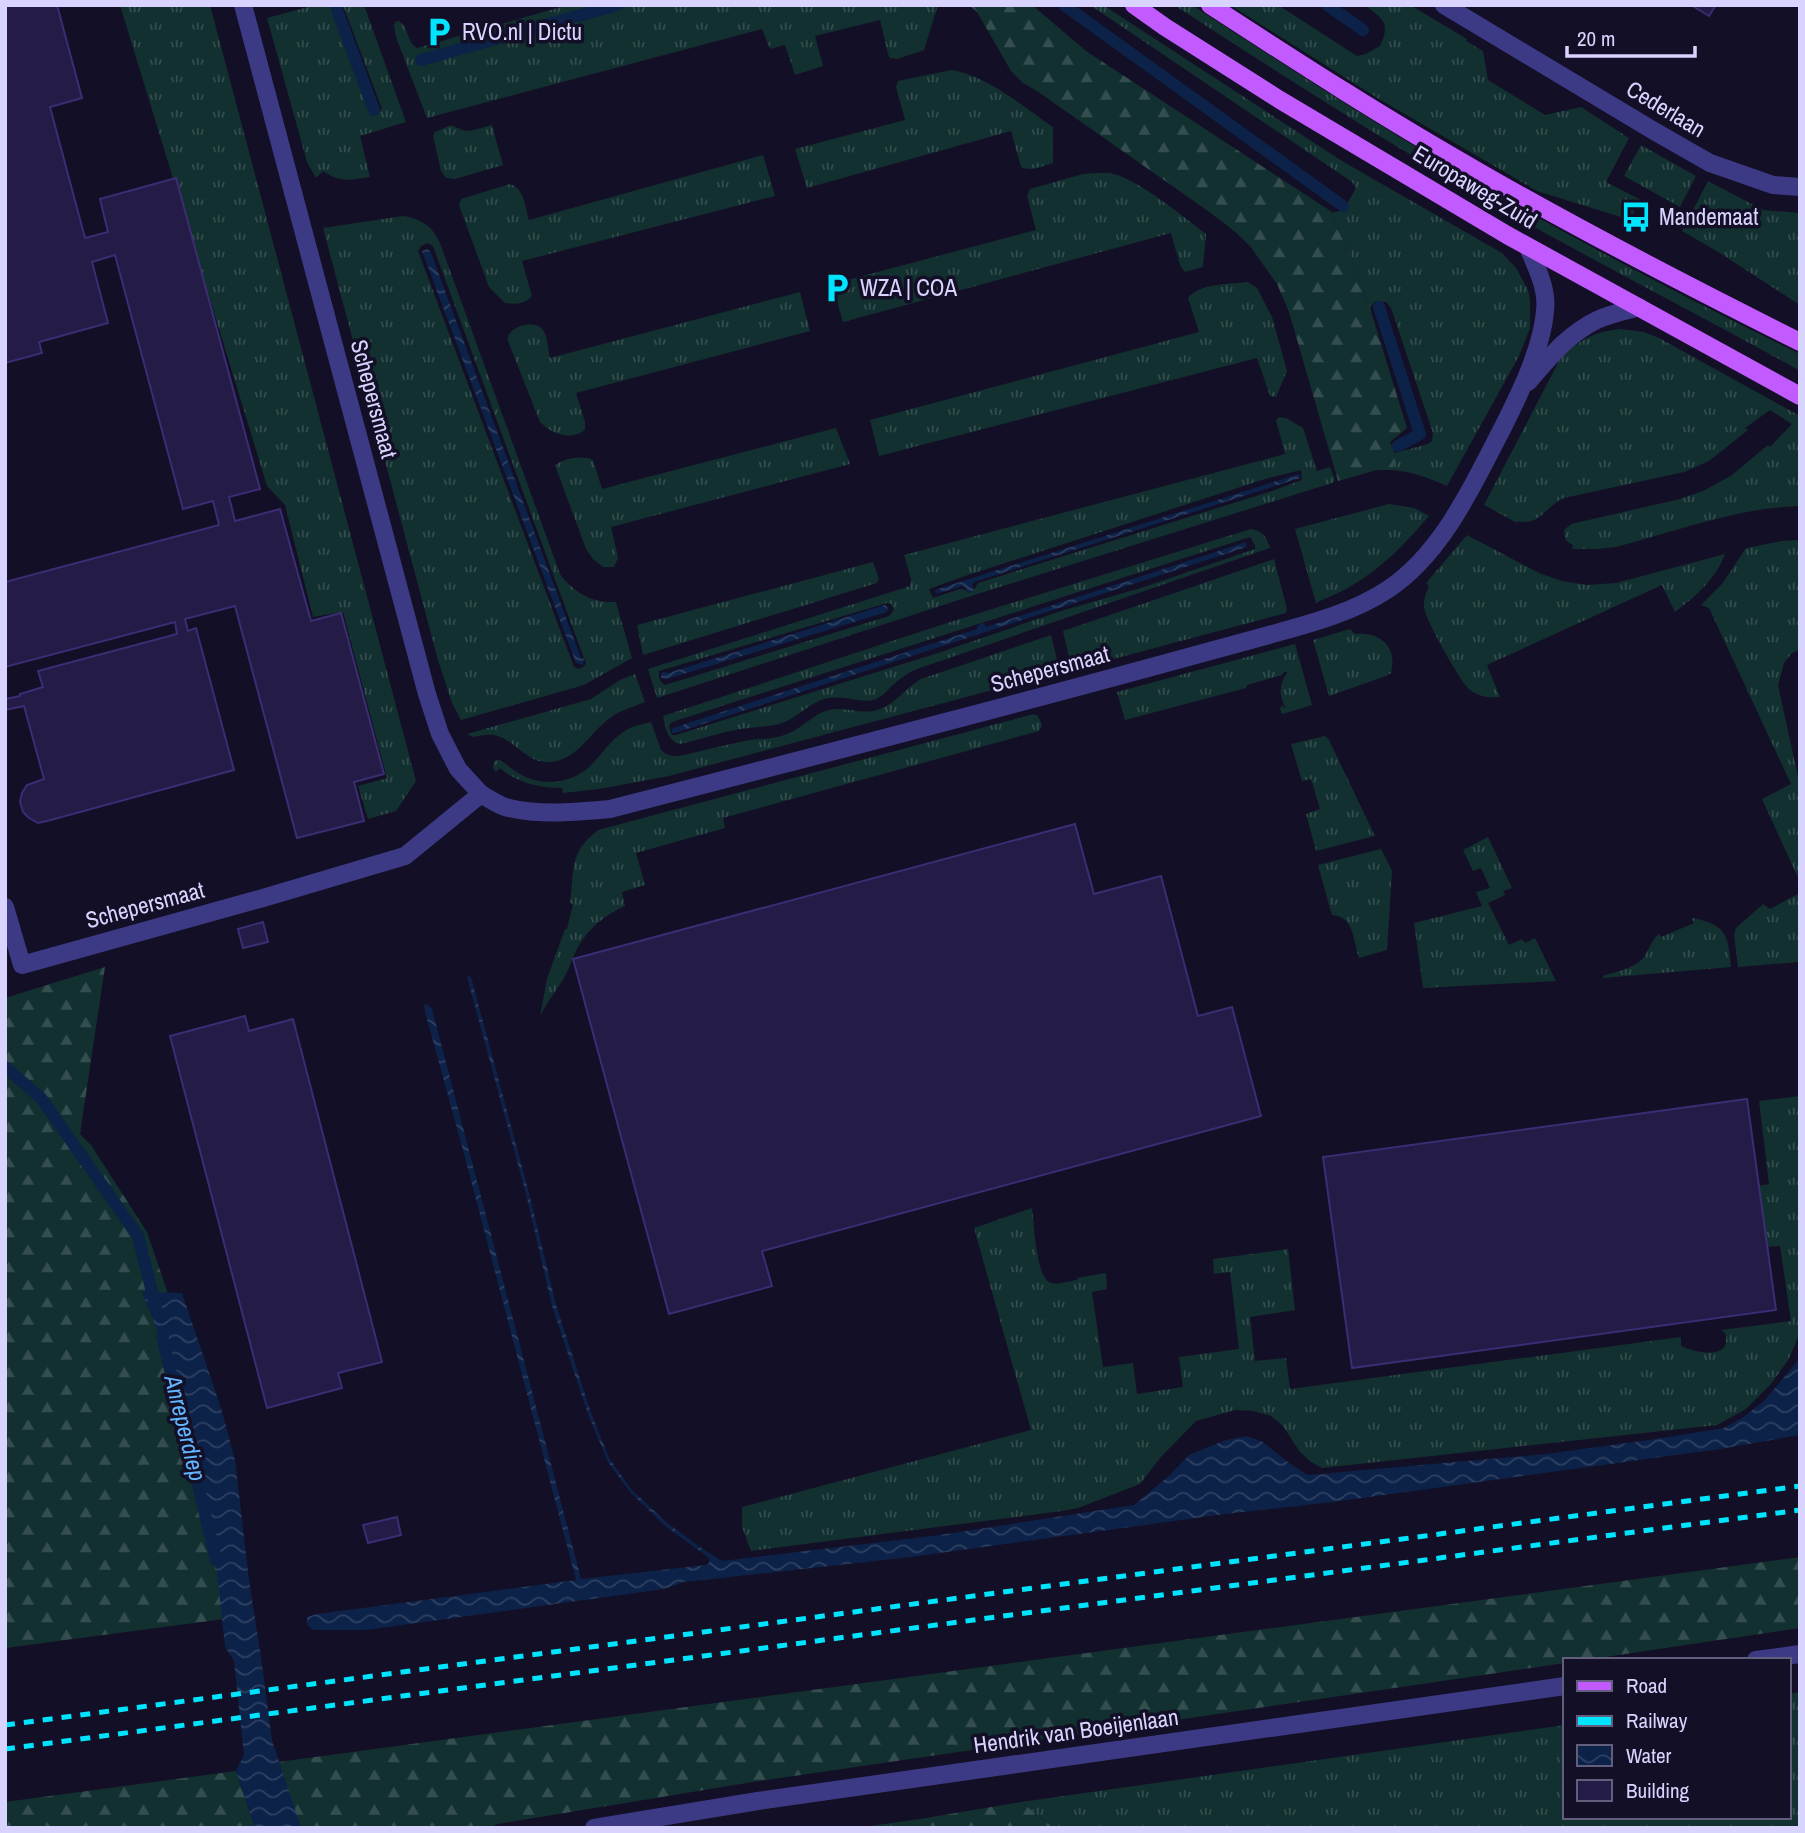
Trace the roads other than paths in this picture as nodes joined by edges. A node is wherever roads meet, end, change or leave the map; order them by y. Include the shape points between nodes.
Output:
1 (243, 5) edge
2 (1134, 5) edge
3 (1210, 5) edge
4 (1444, 5) edge
5 (1800, 187) edge
6 (1528, 247) junction
7 (1639, 307) junction
8 (1800, 342) edge
9 (1523, 387) junction
10 (1800, 396) edge
11 (481, 794) junction
12 (5, 907) edge
13 (1800, 1654) edge
14 (1771, 1658) edge
15 (1563, 1686) edge
16 (594, 1828) edge

1 - 11 street, Schepersmaat via 427,694 458,769
2 - 6 main road, Europaweg-Zuid via 1280,100
3 - 8 main road, Europaweg-Zuid via 1480,173
4 - 5 street, Cederlaan via 1710,163 1773,186
6 - 7 main road, Europaweg-Zuid
6 - 9 street, Schepersmaat via 1543,283 1546,309
7 - 9 street, Schepersmaat via 1575,332
7 - 10 main road, Europaweg-Zuid
9 - 11 street, Schepersmaat via 1462,505 1426,555 1388,590 1353,608 1063,691 610,809 528,811 503,806
11 - 12 street, Schepersmaat via 405,856 22,965
13 - 14 street
15 - 16 street, Hendrik van Boeijenlaan

